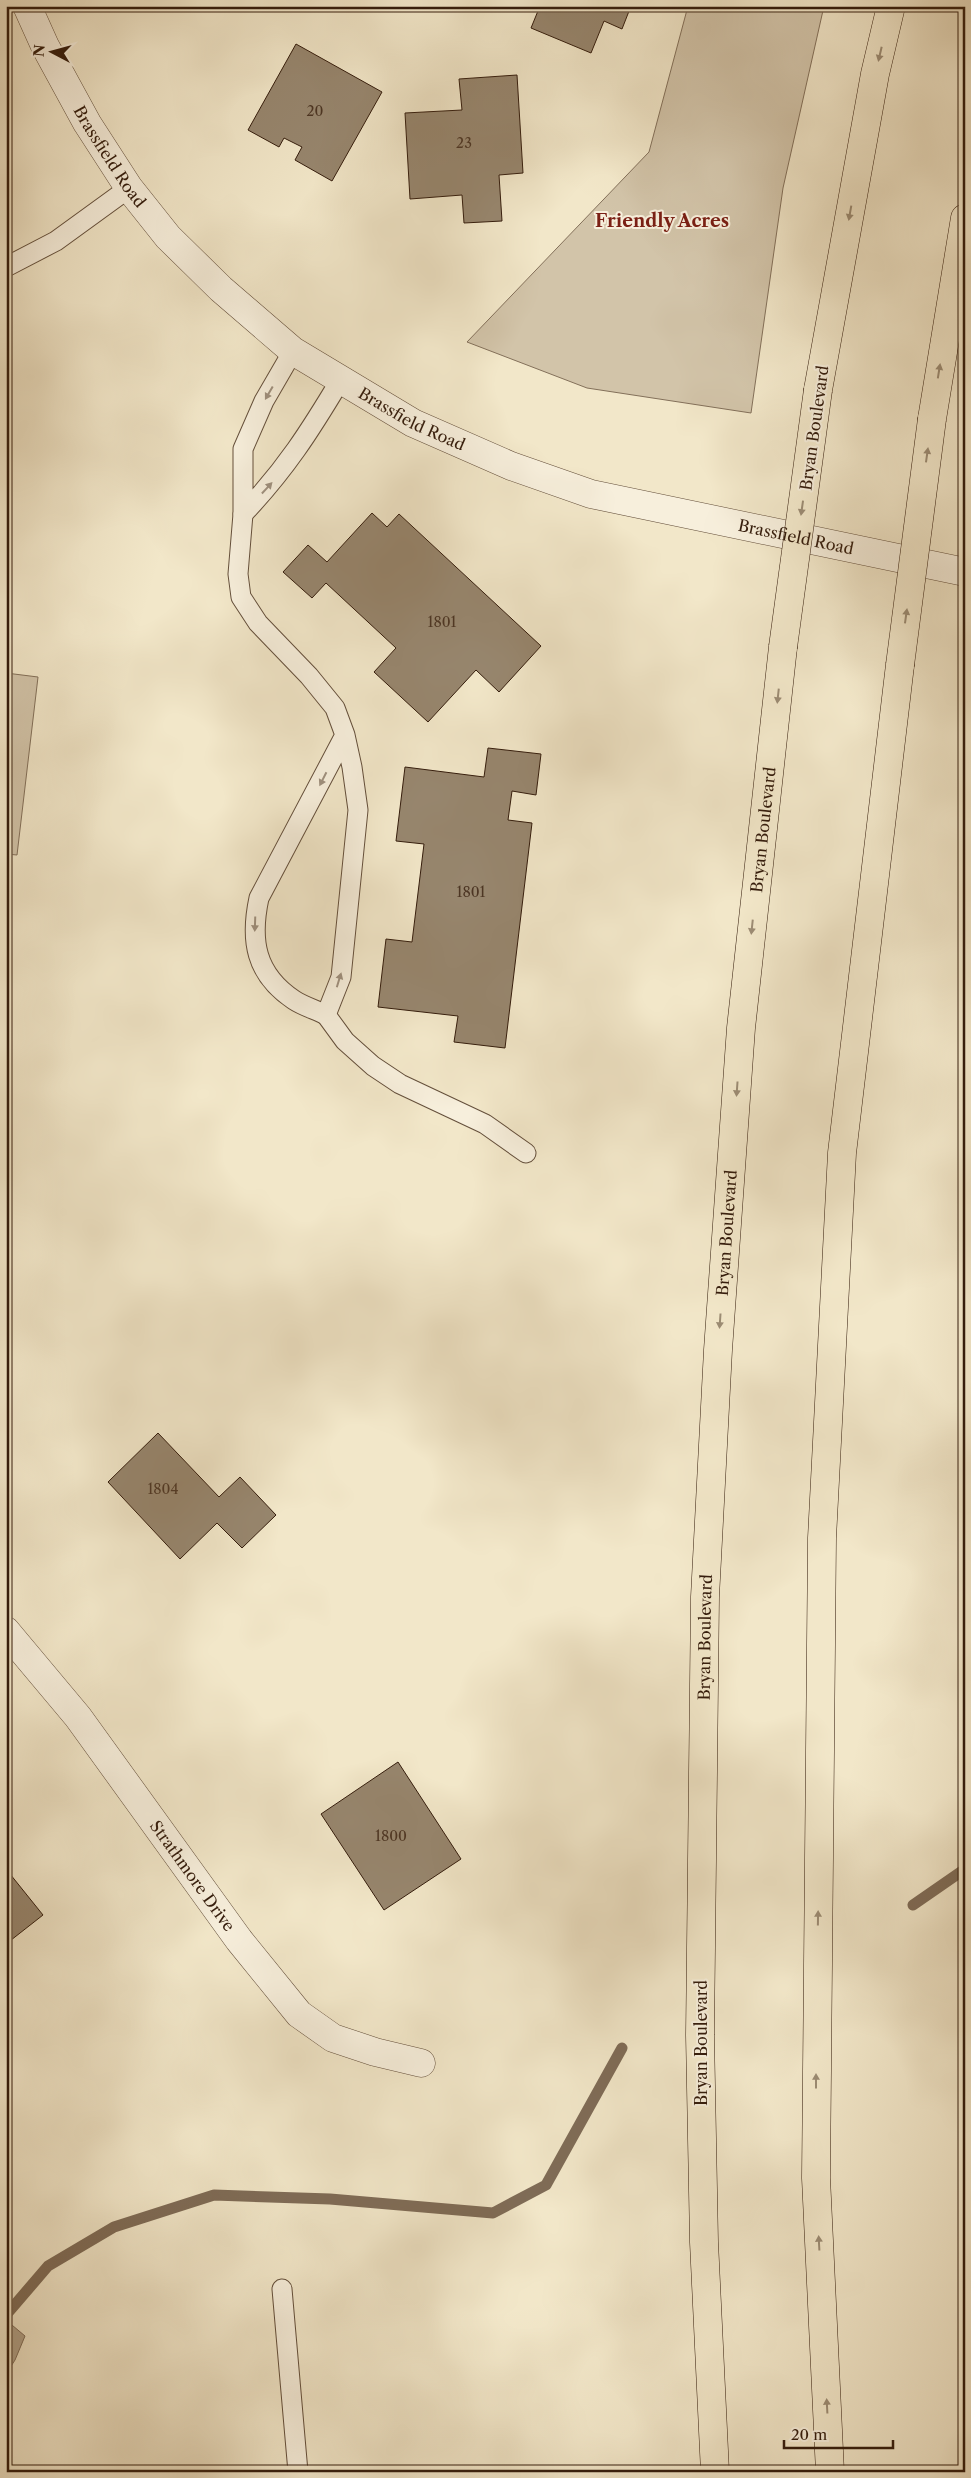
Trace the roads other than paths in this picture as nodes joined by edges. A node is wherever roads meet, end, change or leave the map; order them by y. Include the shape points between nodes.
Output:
1 (27, 6) edge
2 (890, 6) edge
3 (129, 188) junction
4 (965, 218) edge
5 (6, 267) edge
6 (293, 350) junction
7 (341, 379) junction
8 (243, 514) junction
9 (965, 572) edge
10 (345, 735) junction
11 (326, 1015) junction
12 (526, 1153) dead end
13 (6, 1631) edge
14 (421, 2063) dead end
15 (282, 2289) dead end
16 (298, 2472) edge
17 (715, 2472) edge
18 (830, 2472) edge

1 - 3 street, Brassfield Road via 87,123
2 -> 17 highway, Bryan Boulevard, bridge via 818,390 783,647 741,1028 718,1350 705,1597 700,2035 704,2242
3 - 5 lane via 56,241
3 - 6 street, Brassfield Road via 168,237 221,289
18 -> 4 highway, bridge via 816,2178 822,1538 842,1153 932,419
6 - 7 street, Brassfield Road
6 -> 8 lane via 264,401 244,449
8 -> 7 lane via 300,447
7 - 9 street, Brassfield Road via 413,423 511,466 591,494
8 - 10 lane via 238,574 241,597 258,623 335,708
11 -> 10 lane via 341,977 358,810
10 -> 11 lane via 259,898 254,924 257,952 269,976 294,1000
11 - 12 lane via 345,1041 373,1066 400,1084 484,1124
13 - 14 street, Strathmore Drive via 78,1718 239,1940 299,2014 333,2038
15 - 16 lane

